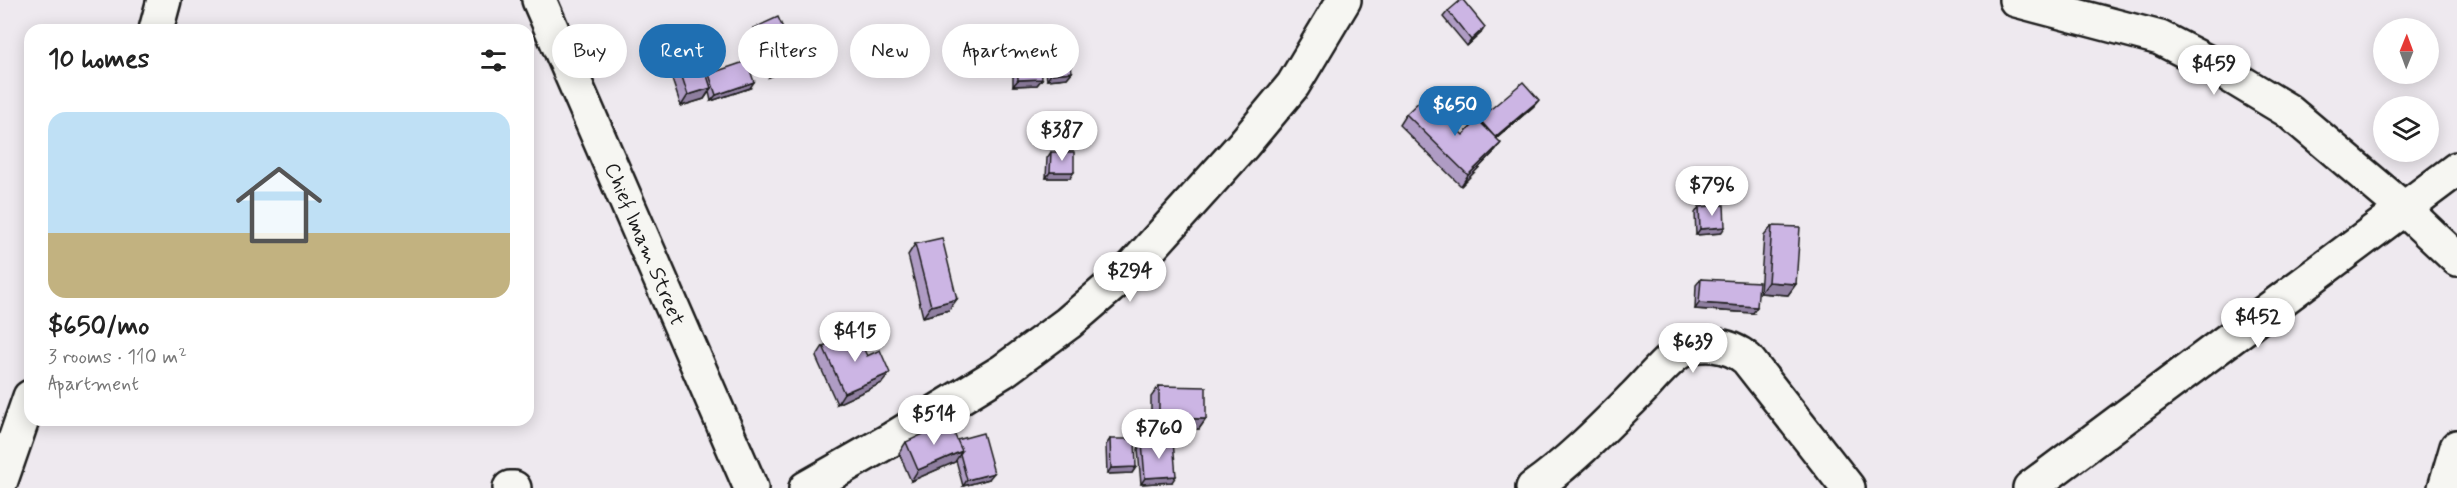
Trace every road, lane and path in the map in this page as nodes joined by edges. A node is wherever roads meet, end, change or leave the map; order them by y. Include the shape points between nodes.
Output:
1 (164, 0) edge
2 (539, 0) edge
3 (1344, 0) edge
4 (2016, 0) edge
5 (158, 24) edge
6 (2457, 169) edge
7 (2403, 208) junction
8 (2457, 259) edge
9 (24, 414) edge
10 (2457, 447) edge
11 (0, 483) edge
12 (751, 488) edge
13 (806, 488) edge
14 (1533, 488) edge
15 (1848, 488) edge
16 (2030, 488) edge
17 (2445, 488) edge

1 - 5 street
2 - 12 street, Chief Imam Street
3 - 13 street via 1293,85 1133,267 1068,323 1003,371
4 - 7 street via 2160,38 2209,63 2287,110
6 - 7 street
7 - 8 street
7 - 16 street
9 - 11 street
10 - 17 street
14 - 15 street via 1679,353 1715,345 1728,347 1747,359

